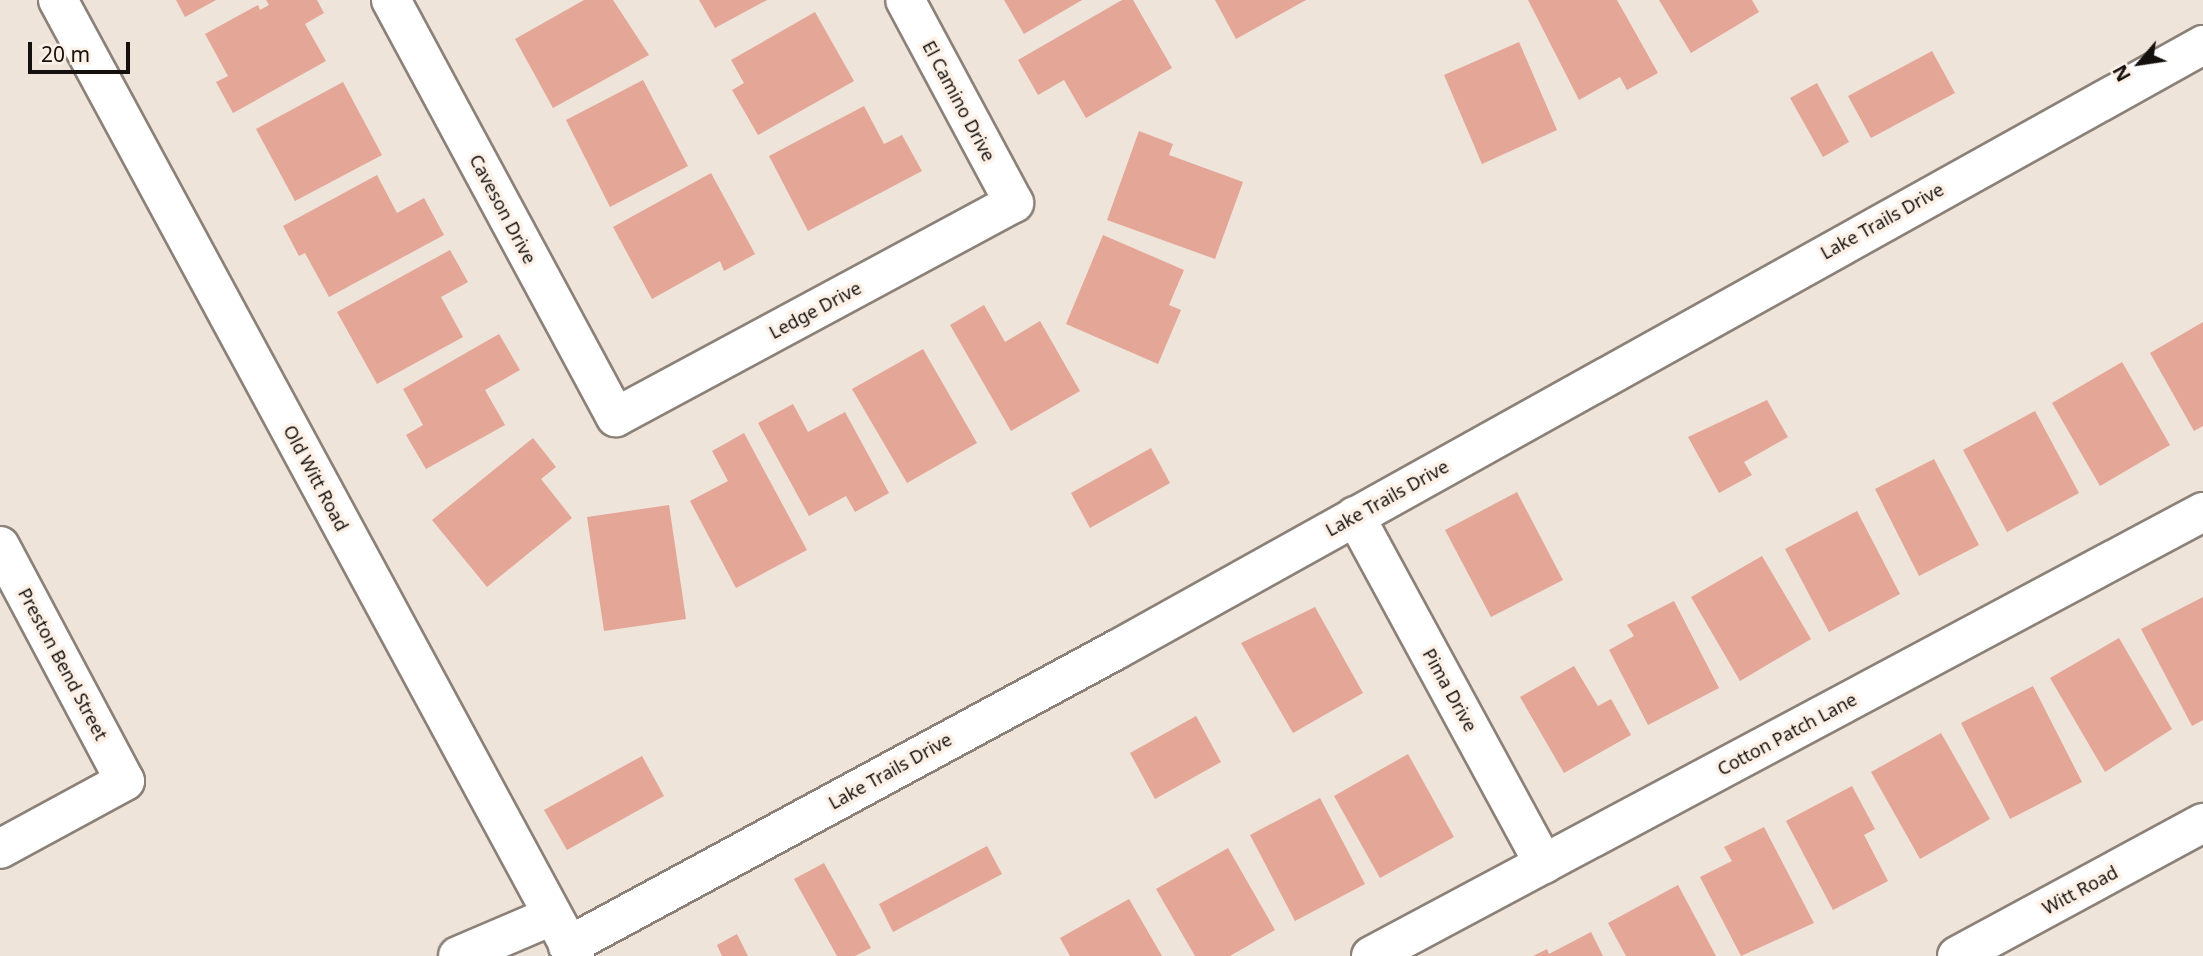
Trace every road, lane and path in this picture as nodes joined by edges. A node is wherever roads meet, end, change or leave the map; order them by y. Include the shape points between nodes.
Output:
1 (58, 0) edge
2 (391, 0) edge
3 (905, 0) edge
4 (2203, 45) edge
5 (1014, 203) joint
6 (616, 417) joint
7 (2203, 512) edge
8 (1355, 516) junction
9 (0, 546) edge
10 (2203, 823) edge
11 (0, 849) edge
12 (1544, 864) junction
13 (565, 939) edge
14 (458, 956) edge
15 (1371, 956) edge
16 (1957, 956) edge

1 - 13 street, Old Witt Road
2 - 6 street, Caveson Drive
3 - 5 street, El Camino Drive
4 - 8 street, Lake Trails Drive
5 - 6 street, Ledge Drive
7 - 12 street, Cotton Patch Lane
8 - 12 street, Pima Drive
8 - 13 street, Lake Trails Drive
9 - 11 street, Preston Bend Street via 125,781
10 - 16 street, Witt Road
12 - 15 street, Cotton Patch Lane
13 - 14 street, Lake Trails Drive

